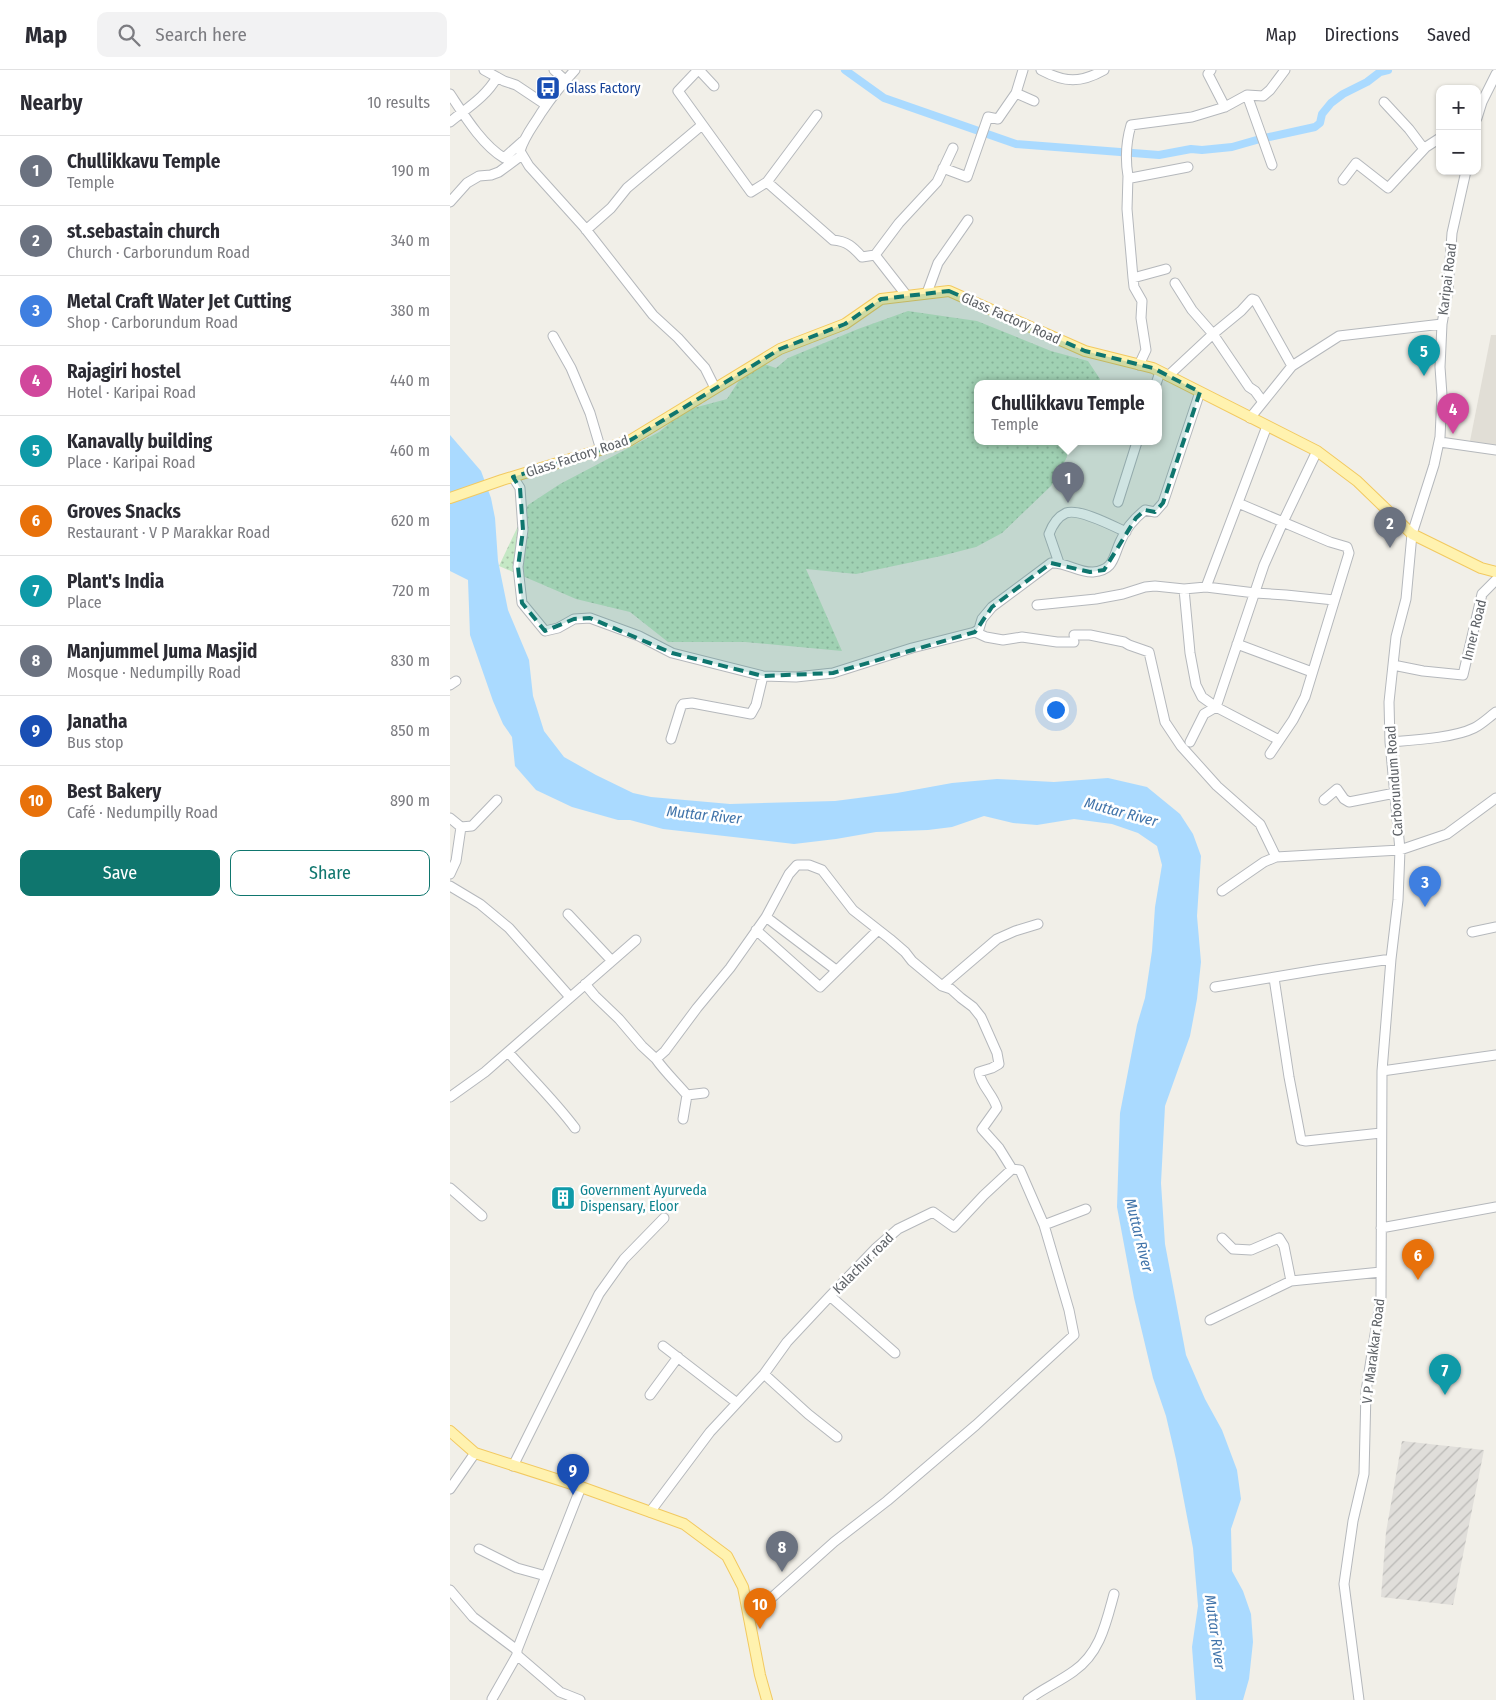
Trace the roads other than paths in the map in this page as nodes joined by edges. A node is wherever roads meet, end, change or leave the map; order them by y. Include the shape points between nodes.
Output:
1 (484, 70) edge
2 (554, 70) edge
3 (575, 70) edge
4 (699, 70) edge
5 (1023, 70) edge
6 (1041, 70) edge
7 (1104, 70) edge
8 (1211, 70) edge
9 (1285, 70) edge
10 (1496, 74) edge
11 (497, 77) junction
12 (565, 80) junction
13 (714, 86) dead end
14 (1016, 93) junction
15 (450, 94) edge
16 (1247, 95) junction
17 (1034, 101) dead end
18 (1384, 102) dead end
19 (546, 105) junction
20 (1481, 105) edge
21 (1225, 107) junction
22 (462, 112) junction
23 (816, 115) dead end
24 (450, 122) edge
25 (702, 125) junction
26 (523, 141) junction
27 (1436, 141) edge
28 (953, 148) dead end
29 (1424, 149) junction
30 (522, 154) junction
31 (1272, 165) dead end
32 (1188, 167) dead end
33 (943, 168) junction
34 (1465, 175) edge
35 (1128, 176) junction
36 (1343, 180) dead end
37 (767, 182) junction
38 (450, 202) edge
39 (968, 220) dead end
40 (586, 230) junction
41 (875, 254) junction
42 (1166, 269) dead end
43 (1133, 278) junction
44 (1175, 283) dead end
45 (927, 293) junction
46 (907, 296) junction
47 (1442, 324) junction
48 (1213, 334) junction
49 (553, 336) dead end
50 (1139, 364) junction
51 (1292, 366) junction
52 (1164, 374) junction
53 (1159, 380) edge
54 (715, 388) junction
55 (1200, 392) junction
56 (1262, 402) junction
57 (1250, 418) junction
58 (1267, 426) junction
59 (1440, 442) junction
60 (1136, 445) edge
61 (601, 450) junction
62 (1317, 450) junction
63 (1496, 450) edge
64 (507, 478) junction
65 (450, 498) edge
66 (1118, 502) dead end
67 (1238, 503) junction
68 (1283, 522) junction
69 (1126, 532) junction
70 (1412, 534) junction
71 (1059, 563) junction
72 (1496, 572) edge
73 (1496, 580) edge
74 (1206, 587) junction
75 (1184, 589) junction
76 (1255, 593) junction
77 (1334, 600) junction
78 (1037, 605) dead end
79 (975, 632) junction
80 (1237, 644) junction
81 (1393, 665) junction
82 (1312, 672) junction
83 (763, 676) junction
84 (1216, 707) junction
85 (1496, 712) edge
86 (671, 739) dead end
87 (1279, 740) junction
88 (1190, 742) dead end
89 (1390, 742) junction
90 (1270, 754) dead end
91 (1395, 794) junction
92 (1496, 798) edge
93 (497, 800) dead end
94 (1324, 800) dead end
95 (450, 818) edge
96 (461, 827) junction
97 (1400, 850) junction
98 (1276, 857) junction
99 (450, 874) edge
100 (450, 886) edge
101 (1222, 891) dead end
102 (568, 914) dead end
103 (766, 917) junction
104 (1038, 924) dead end
105 (1496, 927) edge
106 (756, 930) junction
107 (878, 930) junction
108 (1472, 932) dead end
109 (636, 940) dead end
110 (1391, 959) junction
111 (612, 961) junction
112 (836, 970) junction
113 (1274, 978) junction
114 (585, 984) junction
115 (942, 986) junction
116 (1215, 987) dead end
117 (570, 997) junction
118 (1386, 1029) joint
119 (508, 1052) junction
120 (1496, 1055) edge
121 (656, 1059) junction
122 (1382, 1071) junction
123 (704, 1093) dead end
124 (687, 1095) junction
125 (450, 1097) edge
126 (683, 1119) dead end
127 (575, 1128) dead end
128 (1381, 1133) junction
129 (1012, 1169) junction
130 (450, 1188) edge
131 (1496, 1207) edge
132 (1086, 1209) dead end
133 (482, 1216) dead end
134 (664, 1218) dead end
135 (1044, 1225) junction
136 (1381, 1228) junction
137 (1222, 1238) dead end
138 (1381, 1272) junction
139 (1291, 1281) junction
140 (830, 1296) junction
141 (1210, 1320) dead end
142 (664, 1346) dead end
143 (895, 1353) dead end
144 (678, 1357) junction
145 (764, 1374) junction
146 (650, 1395) dead end
147 (737, 1403) junction
148 (450, 1431) edge
149 (837, 1437) dead end
150 (475, 1453) junction
151 (514, 1466) junction
152 (581, 1487) junction
153 (450, 1489) edge
154 (650, 1512) junction
155 (479, 1549) dead end
156 (546, 1576) junction
157 (450, 1590) edge
158 (1114, 1594) dead end
159 (749, 1618) junction
160 (517, 1653) junction
161 (492, 1699) edge
162 (580, 1700) edge
163 (767, 1700) edge
164 (1028, 1700) edge
165 (1359, 1700) edge

1 - 11 street
2 - 12 street
3 - 12 street
4 - 13 street
4 - 25 street via 678,92
5 - 14 street
6 - 7 street via 1054,77 1075,81
8 - 21 street via 1208,74
9 - 16 street via 1263,96
10 - 20 street
11 - 19 street
11 - 22 street via 474,104
12 - 19 street
14 - 17 street
14 - 33 street via 998,119 988,117 967,177
15 - 22 street
16 - 21 street
16 - 31 street
18 - 29 street
19 - 26 street
21 - 35 street via 1192,117 1131,125 1126,153
22 - 24 street
22 - 26 street via 475,130 504,158
23 - 37 street
25 - 37 street via 751,192
25 - 40 street via 627,188 611,208
26 - 30 street
27 - 29 street
28 - 33 street
29 - 36 street via 1388,188 1356,163
30 - 38 street via 499,172 479,176
30 - 40 street
32 - 35 street
33 - 41 street via 937,182
34 - 47 street, Karipai Road via 1452,233
35 - 43 street via 1127,209
37 - 41 street via 833,240 853,246 862,257
39 - 45 street via 938,263
40 - 54 street via 653,315 704,368
41 - 46 street
42 - 43 street
43 - 50 street via 1142,301 1146,350
44 - 48 street
45 - 46 main road, Glass Factory Road
45 - 50 main road, Glass Factory Road via 949,291 1086,351
46 - 54 main road, Glass Factory Road via 881,299 845,324 780,349
47 - 51 street via 1344,335
47 - 59 street, Karipai Road
48 - 51 street via 1252,299 1255,300
48 - 52 street
48 - 56 street
49 - 61 street via 590,413
50 - 52 main road, Glass Factory Road
51 - 56 street
52 - 53 street
52 - 55 main road, Glass Factory Road
54 - 61 main road, Glass Factory Road via 628,441
55 - 57 main road, Glass Factory Road
55 - 69 street via 1163,503 1155,512 1145,510
56 - 57 street
57 - 58 main road, Glass Factory Road
58 - 62 main road, Glass Factory Road
58 - 67 street
59 - 63 street
59 - 70 street, Karipai Road
60 - 66 street
61 - 64 main road, Glass Factory Road
62 - 68 street
62 - 70 main road, Glass Factory Road via 1358,481
64 - 65 main road, Glass Factory Road
64 - 83 street via 520,488 523,530 518,567 522,603 545,631 574,619 590,618 639,636 672,653
67 - 68 street
67 - 74 street
68 - 76 street
68 - 77 street via 1347,547 1349,554
69 - 71 street via 1111,563 1104,570 1090,572
69 - 71 street via 1085,515 1067,512 1053,525 1049,534
70 - 72 main road, Glass Factory Road via 1480,568
70 - 81 street, Carborundum Road via 1406,599
71 - 79 street via 1051,564 992,607
73 - 81 street, Inner Road via 1482,594 1463,675
74 - 75 street
74 - 76 street
75 - 78 street via 1145,587 1096,599
75 - 84 street via 1196,685 1202,697
76 - 77 street
76 - 80 street
77 - 82 street
79 - 83 street via 833,673
79 - 98 street via 986,638 1022,637 1057,642 1090,635 1124,642 1149,652 1165,722 1181,746 1217,786 1260,824
80 - 82 street
80 - 84 street
81 - 89 street, Carborundum Road via 1388,702
82 - 87 street via 1294,720
83 - 86 street via 751,714 683,704
84 - 87 street
84 - 88 street via 1204,714
85 - 89 street via 1474,728 1444,736
87 - 90 street
89 - 91 street, Carborundum Road
91 - 94 street via 1350,802 1337,789
91 - 97 street, Carborundum Road
92 - 97 street via 1447,834
93 - 96 street via 472,826
95 - 96 street
96 - 99 street via 456,861
97 - 98 street
97 - 110 street, Carborundum Road
98 - 101 street
100 - 117 street via 480,904 509,928
102 - 111 street
103 - 106 street
103 - 107 street via 789,874 797,865 809,865 822,870 853,910
103 - 112 street
104 - 115 street via 997,939
105 - 108 street
106 - 112 street via 820,986
106 - 121 street via 730,968
107 - 112 street
107 - 115 street
109 - 111 street
110 - 113 street
110 - 118 street, Carborundum Road
111 - 114 street
113 - 116 street
113 - 128 street via 1301,1140
114 - 117 street
114 - 121 street
115 - 129 street via 951,989 973,1007 981,1016 993,1043 999,1064 979,1072 980,1082 994,1098 997,1108 982,1129
117 - 119 street
118 - 122 street, V P Marakkar Road
119 - 125 street
119 - 127 street
120 - 122 street
121 - 124 street
122 - 128 street, V P Marakkar Road
123 - 124 street
124 - 126 street
128 - 136 street, V P Marakkar Road
129 - 135 street via 1020,1170
129 - 140 street, Kalachur road via 954,1228 933,1212 898,1229
130 - 133 street
131 - 136 street
132 - 135 street
134 - 151 street via 624,1259 599,1294
135 - 159 street via 1074,1335 993,1410 834,1542
136 - 138 street, V P Marakkar Road
137 - 139 street via 1234,1249 1250,1250 1279,1238 1284,1246
138 - 139 street
138 - 165 street, V P Marakkar Road via 1381,1297 1366,1391 1364,1474 1344,1584
139 - 141 street
140 - 143 street
140 - 145 street, Kalachur road via 787,1342
142 - 144 street
144 - 146 street
144 - 147 street
145 - 147 street, Kalachur road
145 - 149 street
147 - 154 street, Kalachur road via 710,1432
148 - 150 main road
150 - 151 main road
150 - 153 street
151 - 152 main road
152 - 154 main road
152 - 156 street
154 - 159 main road via 684,1524 727,1556 743,1587
155 - 156 street via 517,1568
156 - 160 street
157 - 160 street via 473,1617
158 - 164 street via 1102,1637 1090,1655 1075,1670
159 - 163 main road
160 - 161 street
160 - 162 street via 560,1692

